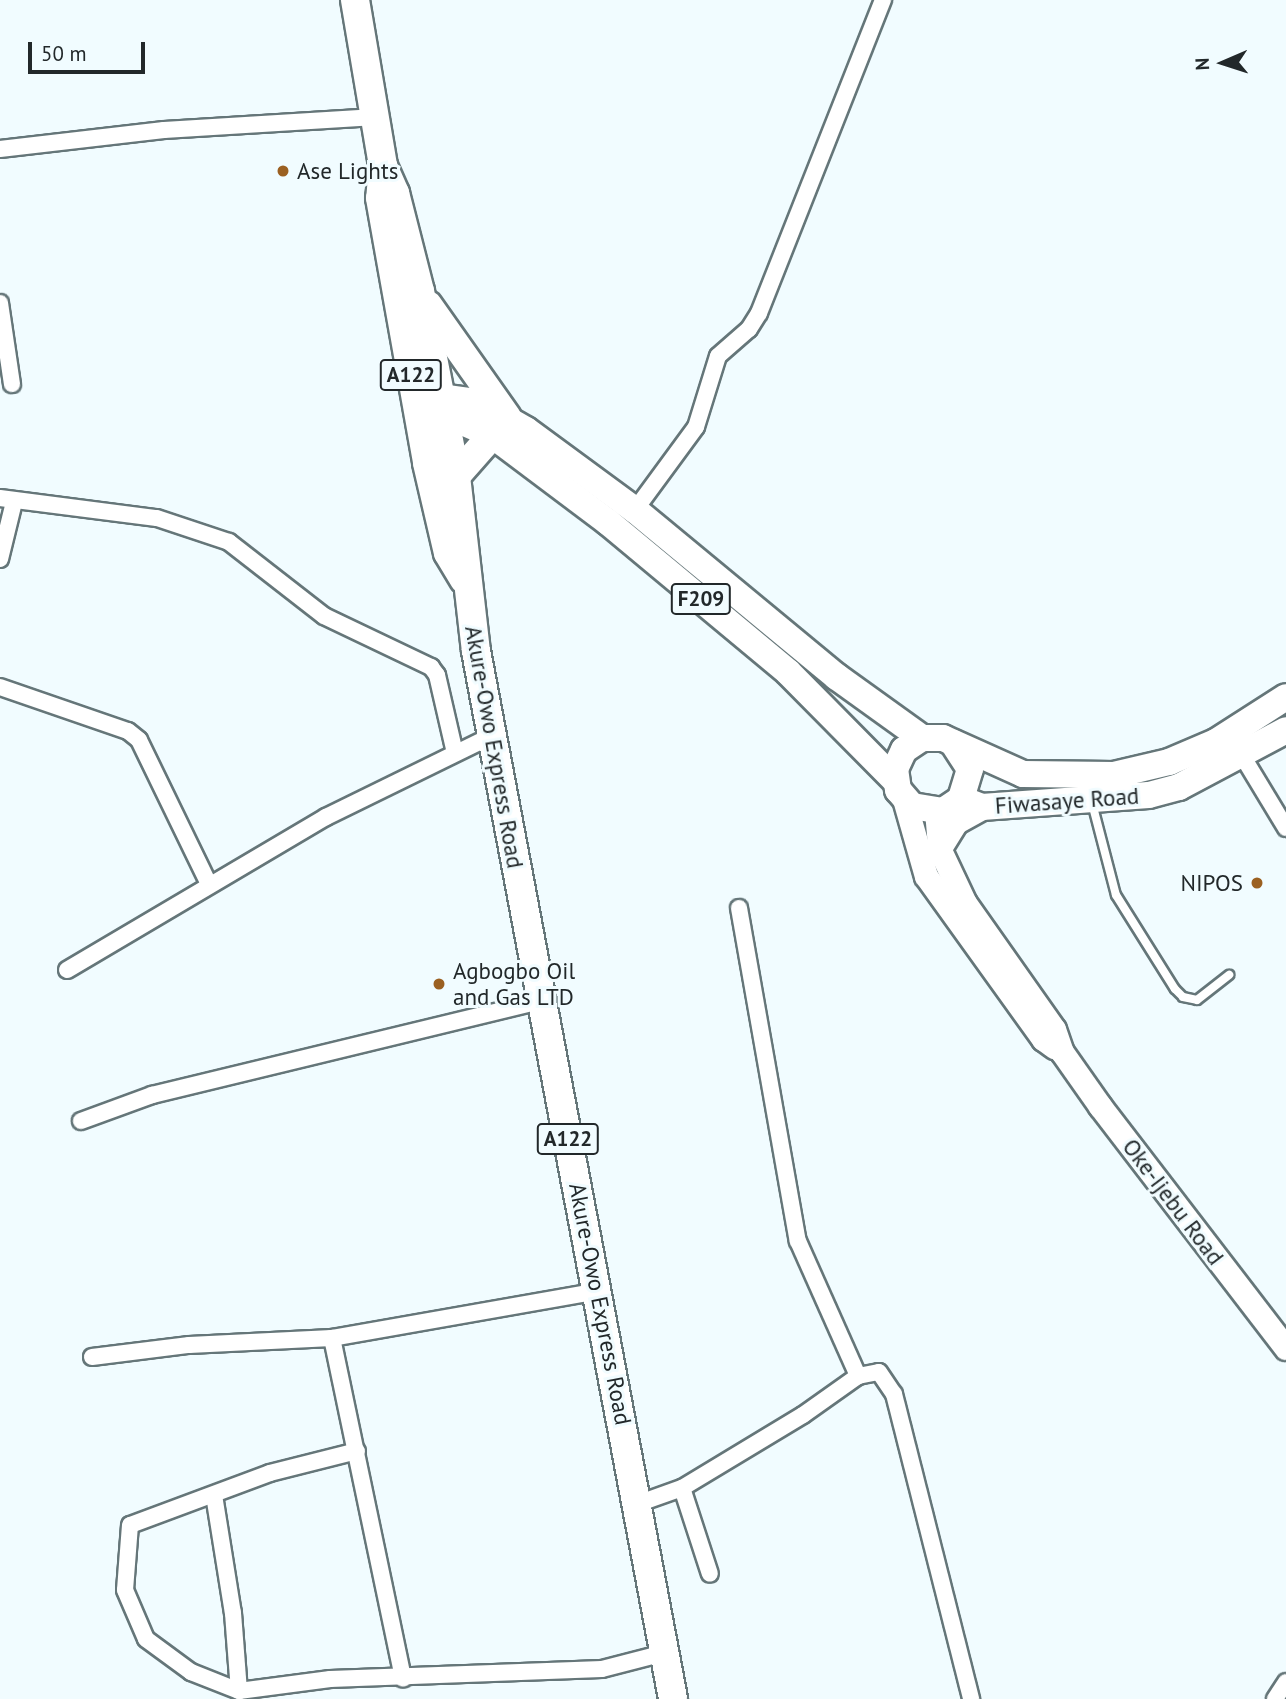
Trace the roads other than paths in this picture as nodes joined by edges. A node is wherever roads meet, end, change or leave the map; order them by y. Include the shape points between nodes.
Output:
1 (355, 0) edge
2 (883, 0) edge
3 (376, 117) junction
4 (0, 149) edge
5 (383, 166) junction
6 (419, 291) junction
7 (0, 303) edge
8 (12, 384) dead end
9 (428, 404) junction
10 (500, 426) junction
11 (456, 476) junction
12 (7, 500) edge
13 (635, 510) junction
14 (0, 559) edge
15 (464, 580) junction
16 (0, 687) edge
17 (1286, 697) edge
18 (1286, 730) edge
19 (491, 736) junction
20 (922, 738) junction
21 (953, 743) junction
22 (455, 753) junction
23 (1242, 757) junction
24 (899, 789) junction
25 (971, 803) junction
26 (1092, 803) junction
27 (936, 811) junction
28 (1286, 828) edge
29 (939, 848) junction
30 (209, 884) junction
31 (740, 908) dead end
32 (67, 970) dead end
33 (1229, 975) dead end
34 (541, 1001) junction
35 (1062, 1052) junction
36 (81, 1121) dead end
37 (599, 1291) junction
38 (332, 1338) junction
39 (1286, 1348) edge
40 (92, 1357) dead end
41 (858, 1376) junction
42 (357, 1451) junction
43 (682, 1488) junction
44 (214, 1495) junction
45 (637, 1504) junction
46 (710, 1574) dead end
47 (664, 1653) junction
48 (403, 1679) junction
49 (239, 1691) junction
50 (673, 1699) edge
51 (971, 1699) edge

1 - 3 highway, Akure-Owo Express Road / A122
2 - 13 street via 759,313 749,329 718,356 695,427
3 - 4 street via 163,130
3 - 5 highway, Akure-Owo Express Road / A122
5 - 6 highway, Akure-Owo Express Road / A122 via 395,193
5 - 9 highway, Akure-Owo Express Road / A122 via 380,198
6 - 9 highway, Akure-Owo Express Road / A122
6 - 10 highway
7 - 8 street
9 - 10 main road
9 - 11 highway, Akure-Owo Express Road / A122
9 - 15 highway, Akure-Owo Express Road / A122 via 448,553
10 - 11 highway
10 - 13 main road, F209
10 - 24 main road, F209 via 813,695
11 - 15 highway, Akure-Owo Express Road / A122 via 467,547
12 - 14 street
12 - 22 street via 134,514 229,542 324,615 431,667 437,675
13 - 20 main road, F209 via 827,670
15 - 19 highway, Akure-Owo Express Road / A122
16 - 30 street via 128,731 139,740
17 - 21 main road, Fiwasaye Road via 1216,742 1169,762 1114,775 1023,774
18 - 23 main road, Fiwasaye Road
19 - 22 street
19 - 34 highway, Akure-Owo Express Road / A122
20 - 21 main road
20 - 24 main road via 898,758
21 - 25 main road via 970,769
22 - 30 street via 326,817
23 - 26 main road, Fiwasaye Road via 1178,788
23 - 28 street
24 - 27 main road via 922,811
24 - 35 main road via 914,846 949,912 1043,1039
25 - 26 main road, Fiwasaye Road
25 - 27 main road
25 - 29 main road
26 - 33 lane via 1116,895 1175,989 1183,997 1198,1000
27 - 29 main road
29 - 35 main road via 965,904 1054,1029
30 - 32 street
31 - 41 street via 798,1241
34 - 36 street via 152,1096
34 - 37 highway, Akure-Owo Express Road / A122
35 - 39 main road, Oke-Ijebu Road
37 - 38 street
37 - 45 highway, Akure-Owo Express Road / A122
38 - 40 street via 189,1345
38 - 42 street
41 - 43 street
41 - 51 street via 879,1372 894,1394
42 - 44 street via 270,1472
42 - 48 street
43 - 45 street
43 - 46 street
44 - 49 street via 233,1613
44 - 49 street via 130,1525 125,1590 146,1639 191,1672
45 - 47 highway, Akure-Owo Express Road / A122
47 - 48 street via 602,1669
47 - 50 highway, Akure-Owo Express Road / A122
48 - 49 street via 330,1679

